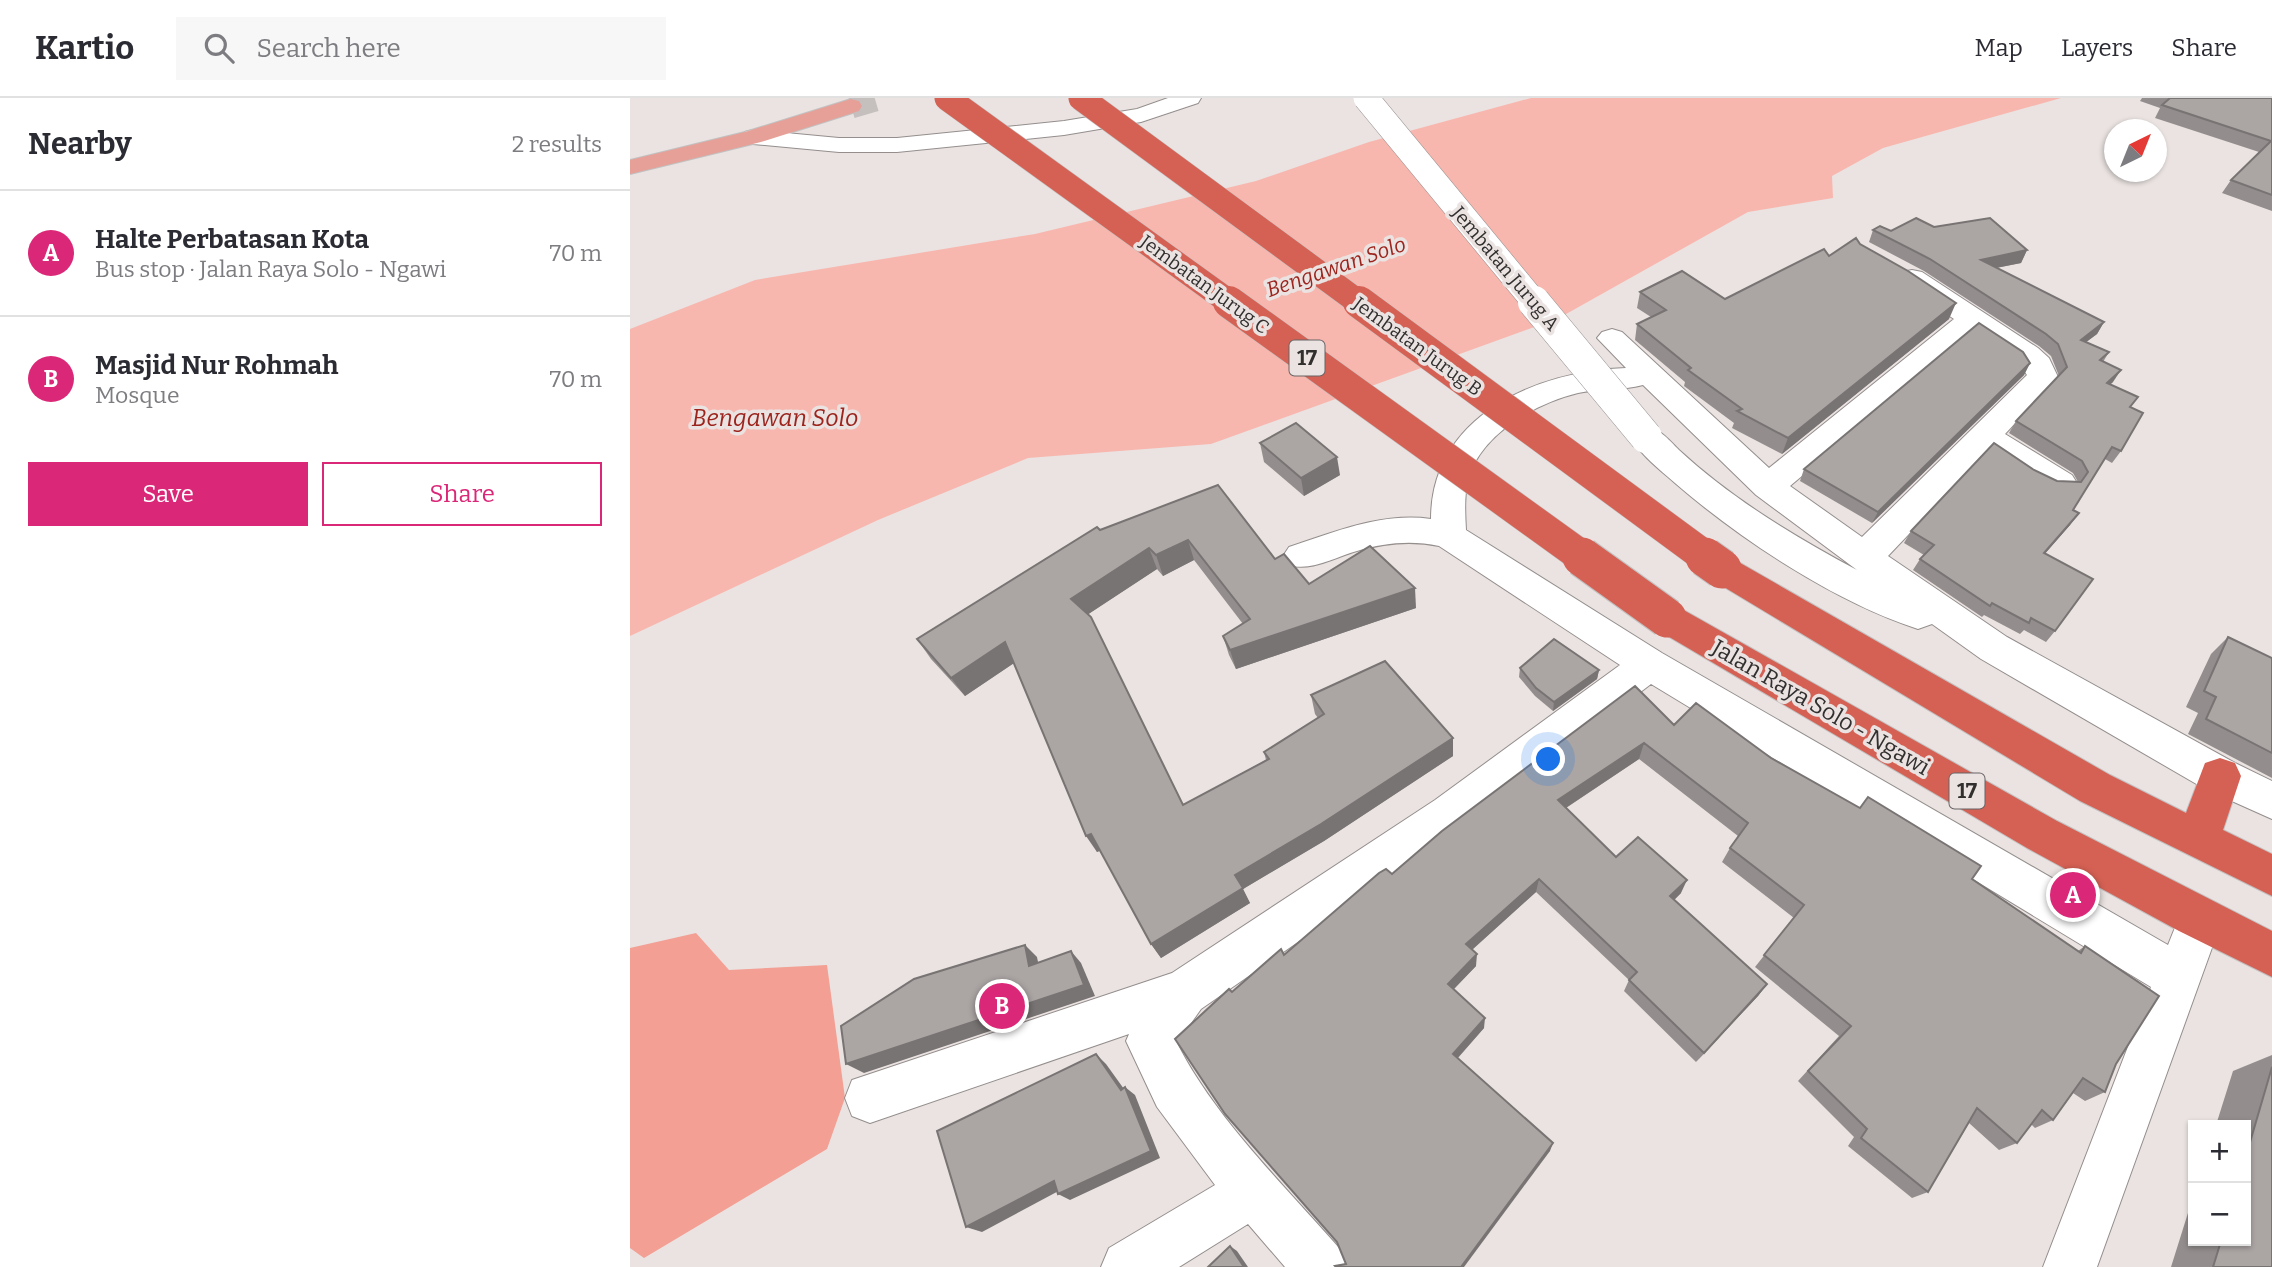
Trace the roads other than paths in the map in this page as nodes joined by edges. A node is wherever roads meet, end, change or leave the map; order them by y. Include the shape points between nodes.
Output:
1 (947, 98) edge
2 (1081, 98) edge
3 (1190, 98) edge
4 (1366, 98) edge
5 (851, 106) tunnel mouth
6 (753, 137) junction
7 (630, 167) edge
8 (1884, 263) edge
9 (1972, 318) junction
10 (1612, 338) dead end
11 (1652, 379) junction
12 (1984, 436) junction
13 (2060, 483) edge
14 (1768, 487) junction
15 (1448, 536) junction
16 (1301, 556) dead end
17 (1871, 561) junction
18 (1667, 618) joint
19 (1994, 648) junction
20 (1649, 664) junction
21 (2220, 776) junction
22 (2272, 801) edge
23 (2199, 840) junction
24 (2272, 876) edge
25 (2200, 920) junction
26 (2272, 955) edge
27 (2178, 977) junction
28 (1184, 992) junction
29 (870, 1098) dead end
30 (1254, 1191) junction
31 (1128, 1267) edge
32 (1320, 1267) edge
33 (2070, 1267) edge

1 - 18 highway, Jembatan Jurug C / 17, bridge
2 - 23 highway, Jembatan Jurug B, bridge via 1722,569 1985,726
3 - 6 street via 1141,115 1064,128 897,145
4 - 19 street, Jembatan Jurug A, bridge via 1674,466 1760,529 1867,593
5 - 6 main road
6 - 7 main road
8 - 9 street
9 - 12 street via 2034,360 2043,377
9 - 14 street
10 - 11 street
11 - 14 street
11 - 15 street via 1608,377 1567,386 1495,419 1473,440 1455,470
12 - 13 street
12 - 17 street via 1875,545
14 - 17 street
15 - 16 street via 1411,528 1387,530
15 - 20 street
17 - 19 street
18 - 25 highway, Jalan Raya Solo - Ngawi / 17 via 1853,728
19 - 21 street
20 - 27 street
20 - 28 street via 1450,813
21 - 22 street
21 - 23 highway
23 - 24 highway
25 - 26 highway, Jalan Raya Solo - Ngawi / 17
25 - 27 street
27 - 33 street
28 - 29 street
28 - 30 street via 1150,1041 1174,1090
30 - 31 street
30 - 32 street

